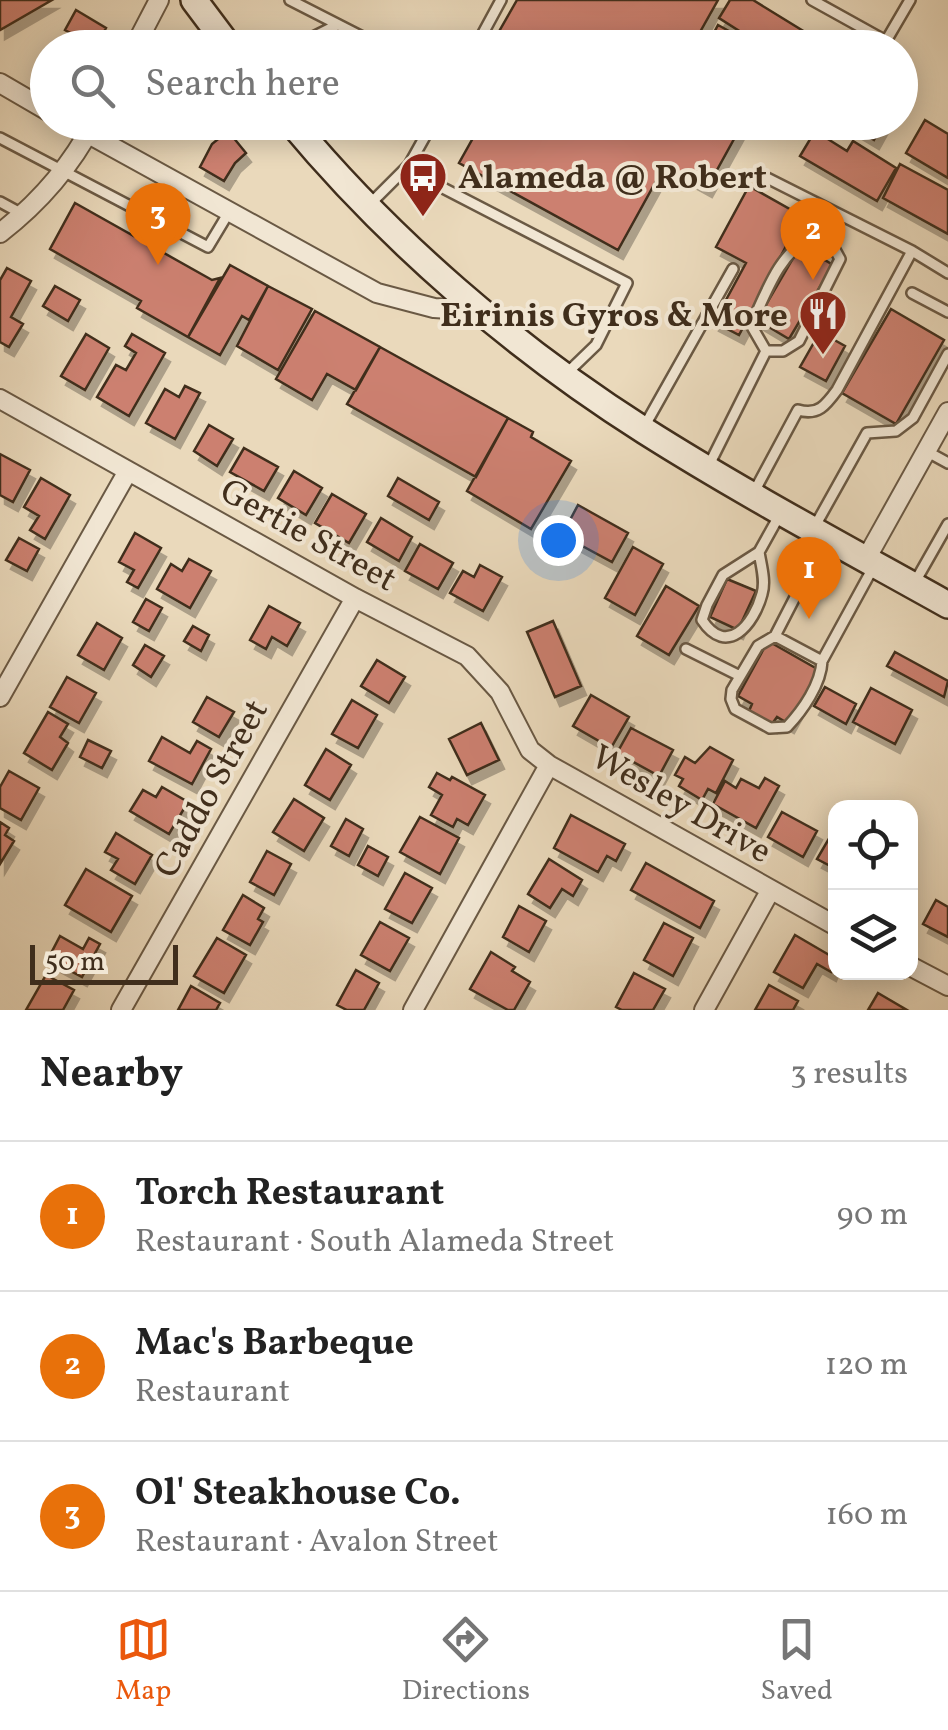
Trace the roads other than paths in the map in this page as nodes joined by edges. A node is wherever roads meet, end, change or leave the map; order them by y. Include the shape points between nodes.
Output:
1 (159, 0) edge
2 (194, 0) edge
3 (290, 0) edge
4 (501, 0) edge
5 (812, 0) edge
6 (909, 0) edge
7 (338, 24) junction
8 (143, 30) edge
9 (217, 30) edge
10 (326, 30) edge
11 (350, 30) edge
12 (485, 30) edge
13 (866, 30) edge
14 (892, 30) edge
15 (0, 83) edge
16 (30, 100) edge
17 (0, 138) edge
18 (83, 140) edge
19 (111, 140) edge
20 (306, 140) edge
21 (421, 140) edge
22 (410, 164) junction
23 (63, 172) junction
24 (765, 177) dead end
25 (0, 202) edge
26 (368, 206) junction
27 (229, 212) junction
28 (838, 214) junction
29 (24, 215) junction
30 (0, 233) edge
31 (823, 244) junction
32 (912, 251) junction
33 (733, 269) dead end
34 (948, 272) edge
35 (912, 293) dead end
36 (483, 312) junction
37 (948, 312) edge
38 (766, 351) junction
39 (948, 354) edge
40 (565, 375) junction
41 (0, 399) edge
42 (948, 412) edge
43 (642, 429) junction
44 (926, 450) junction
45 (948, 463) edge
46 (707, 468) junction
47 (128, 471) junction
48 (752, 495) junction
49 (782, 512) junction
50 (948, 524) edge
51 (820, 532) junction
52 (759, 552) junction
53 (871, 561) junction
54 (913, 585) junction
55 (354, 598) junction
56 (948, 604) edge
57 (746, 628) junction
58 (775, 636) junction
59 (758, 646) junction
60 (686, 648) dead end
61 (822, 661) junction
62 (740, 676) junction
63 (0, 698) edge
64 (549, 765) junction
65 (770, 892) junction
66 (828, 922) edge
67 (918, 970) edge
68 (948, 986) edge
69 (121, 1010) edge
70 (413, 1010) edge
71 (704, 1010) edge

1 - 8 street
2 - 9 main road
3 - 7 lane
4 - 12 lane
5 - 13 lane
6 - 14 lane
7 - 10 lane
7 - 11 lane
15 - 16 street
17 - 23 lane
18 - 23 street
19 - 27 street
20 - 26 main road
21 - 22 lane
22 - 26 lane
22 - 40 lane via 442,188 627,283 596,345
23 - 27 lane via 208,246
23 - 29 street
24 - 28 lane
25 - 29 lane
26 - 36 main road
27 - 36 street via 378,293
28 - 31 lane
28 - 32 lane
29 - 30 street
31 - 38 lane via 799,244 781,266 751,324
31 - 38 lane via 840,258 800,341
32 - 34 lane
32 - 48 lane via 838,390 825,407 798,410
33 - 43 lane
35 - 37 lane
36 - 40 main road
38 - 46 lane
39 - 51 lane via 913,418 896,431 867,432
40 - 43 main road
41 - 47 street, Gertie Street
42 - 44 street
43 - 46 main road
44 - 45 lane
44 - 53 street
46 - 48 main road
47 - 55 street, Gertie Street
47 - 63 street
48 - 49 main road
49 - 51 main road
49 - 52 lane
50 - 54 lane
51 - 53 main road
51 - 58 lane
52 - 57 lane via 762,593
52 - 57 lane via 723,575 702,620 720,638
53 - 54 main road
53 - 61 lane
54 - 56 main road
55 - 64 street, Gertie Street via 467,656 500,692 530,750
55 - 69 street, Caddo Street
57 - 59 lane
58 - 59 lane
58 - 61 lane
59 - 62 lane
60 - 62 lane
61 - 62 lane via 798,715 779,728 735,709 732,690
64 - 65 street, Wesley Drive
64 - 70 street
65 - 66 street, Wesley Drive
65 - 71 street
67 - 68 street

